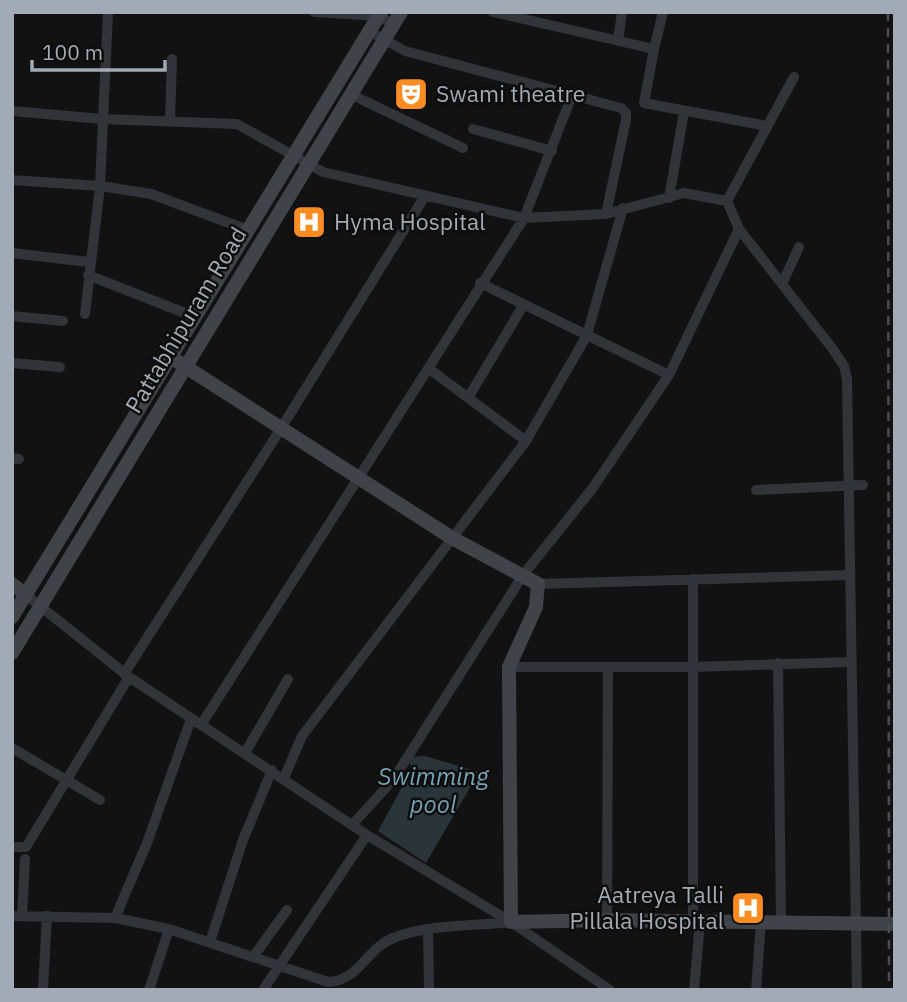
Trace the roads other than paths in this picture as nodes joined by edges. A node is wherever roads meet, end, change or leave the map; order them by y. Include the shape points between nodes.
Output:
1 (108, 12) edge
2 (314, 12) edge
3 (493, 12) edge
4 (622, 12) edge
5 (663, 12) edge
6 (380, 14) edge
7 (397, 18) edge
8 (369, 32) junction
9 (383, 40) junction
10 (618, 41) junction
11 (654, 49) junction
12 (172, 59) dead end
13 (794, 77) dead end
14 (573, 93) junction
15 (350, 94) junction
16 (12, 111) edge
17 (684, 112) junction
18 (102, 119) junction
19 (170, 120) junction
20 (767, 126) junction
21 (473, 129) dead end
22 (463, 148) dead end
23 (552, 151) junction
24 (294, 155) junction
25 (307, 163) junction
26 (12, 180) edge
27 (100, 186) junction
28 (425, 196) junction
29 (669, 198) junction
30 (727, 201) junction
31 (623, 208) junction
32 (606, 214) junction
33 (524, 218) junction
34 (739, 229) junction
35 (247, 230) junction
36 (799, 247) dead end
37 (12, 253) edge
38 (89, 262) junction
39 (88, 275) junction
40 (480, 283) junction
41 (782, 284) junction
42 (524, 304) junction
43 (85, 314) dead end
44 (12, 316) edge
45 (195, 317) junction
46 (63, 321) dead end
47 (587, 335) junction
48 (178, 362) junction
49 (12, 363) edge
50 (60, 367) dead end
51 (428, 368) junction
52 (669, 375) junction
53 (468, 398) junction
54 (281, 430) junction
55 (526, 440) junction
56 (360, 480) junction
57 (848, 485) junction
58 (863, 485) dead end
59 (756, 490) dead end
60 (452, 538) junction
61 (523, 575) junction
62 (849, 575) junction
63 (693, 579) junction
64 (12, 584) edge
65 (538, 584) junction
66 (26, 594) junction
67 (40, 606) junction
68 (12, 617) edge
69 (12, 653) edge
70 (851, 662) junction
71 (778, 663) junction
72 (509, 667) junction
73 (608, 667) junction
74 (691, 667) junction
75 (127, 676) junction
76 (288, 679) dead end
77 (196, 722) junction
78 (12, 748) edge
79 (245, 753) junction
80 (272, 771) junction
81 (284, 778) junction
82 (66, 781) junction
83 (100, 800) dead end
84 (352, 825) junction
85 (368, 835) junction
86 (12, 847) edge
87 (25, 859) dead end
88 (287, 910) dead end
89 (17, 916) edge
90 (47, 916) junction
91 (115, 918) junction
92 (607, 919) junction
93 (511, 922) junction
94 (761, 922) junction
95 (781, 922) junction
96 (857, 922) junction
97 (697, 923) junction
98 (895, 924) edge
99 (169, 929) junction
100 (428, 930) junction
101 (210, 942) junction
102 (253, 957) junction
103 (279, 966) junction
104 (315, 984) edge
105 (150, 987) edge
106 (44, 990) edge
107 (162, 990) edge
108 (263, 990) edge
109 (429, 990) edge
110 (610, 990) edge
111 (694, 990) edge
112 (756, 990) edge
113 (858, 990) edge

1 - 18 street
2 - 6 street
3 - 10 street
4 - 10 street
5 - 11 street
6 - 7 street
6 - 8 street, Pattabhipuram Road
7 - 9 street, Pattabhipuram Road
8 - 9 street
8 - 24 street, Pattabhipuram Road
9 - 14 street via 405,51
9 - 15 street, Pattabhipuram Road
10 - 11 street
11 - 17 street via 644,103
12 - 19 street
13 - 20 street
14 - 23 street
14 - 32 street via 626,113
15 - 22 street
15 - 25 street, Pattabhipuram Road
16 - 18 street
17 - 20 street
17 - 29 street
18 - 19 street
18 - 27 street
19 - 24 street via 237,124
20 - 30 street
21 - 23 street
23 - 33 street
24 - 25 street
24 - 35 street, Pattabhipuram Road
25 - 28 street via 323,172
25 - 48 street, Pattabhipuram Road
26 - 27 street
27 - 35 street via 151,194
27 - 38 street
28 - 33 street
28 - 54 street
29 - 30 street via 684,193
29 - 31 street
30 - 34 street
31 - 32 street
31 - 47 street
32 - 33 street
33 - 40 street
34 - 41 street
34 - 52 street
35 - 45 street, Pattabhipuram Road
36 - 41 street
37 - 38 street
38 - 39 street
39 - 43 street
39 - 45 street
40 - 42 street
40 - 51 street
41 - 57 street via 844,366
42 - 47 street
42 - 53 street
44 - 46 street
45 - 48 street, Pattabhipuram Road
47 - 52 street
47 - 55 street
48 - 54 street
48 - 66 street, Pattabhipuram Road
48 - 67 street, Pattabhipuram Road
49 - 50 street
51 - 53 street
51 - 56 street
52 - 61 street via 592,489
53 - 55 street
54 - 56 street
54 - 75 street
55 - 60 street
56 - 60 street
56 - 77 street
57 - 58 street
57 - 59 street
57 - 62 street
60 - 61 street
60 - 81 street via 302,736
61 - 65 street
61 - 84 street via 400,768
62 - 63 street
62 - 70 street
63 - 65 street
63 - 74 street
64 - 66 street
65 - 72 street via 536,607
66 - 67 street
66 - 68 street, Pattabhipuram Road
67 - 69 street, Pattabhipuram Road
67 - 75 street
70 - 71 street
70 - 96 street
71 - 74 street
71 - 95 street
72 - 73 street
72 - 93 street
73 - 74 street
73 - 92 street
74 - 97 street
75 - 77 street
75 - 82 street
76 - 79 street
77 - 79 street
77 - 91 street
78 - 82 street
79 - 80 street
80 - 81 street
80 - 101 street via 243,839
81 - 84 street
82 - 83 street
82 - 86 street via 26,847
84 - 85 street
85 - 93 street
85 - 103 street
87 - 89 street
88 - 102 street
89 - 90 street
90 - 91 street
90 - 106 street
91 - 99 street
92 - 93 street
92 - 97 street
93 - 100 street
93 - 110 street
94 - 95 street
94 - 97 street
94 - 112 street
95 - 96 street
96 - 98 street
96 - 113 street
97 - 111 street
99 - 101 street
99 - 105 street
100 - 104 street via 381,945 349,978
100 - 109 street
101 - 102 street
102 - 103 street
103 - 104 street
103 - 108 street
105 - 107 street

